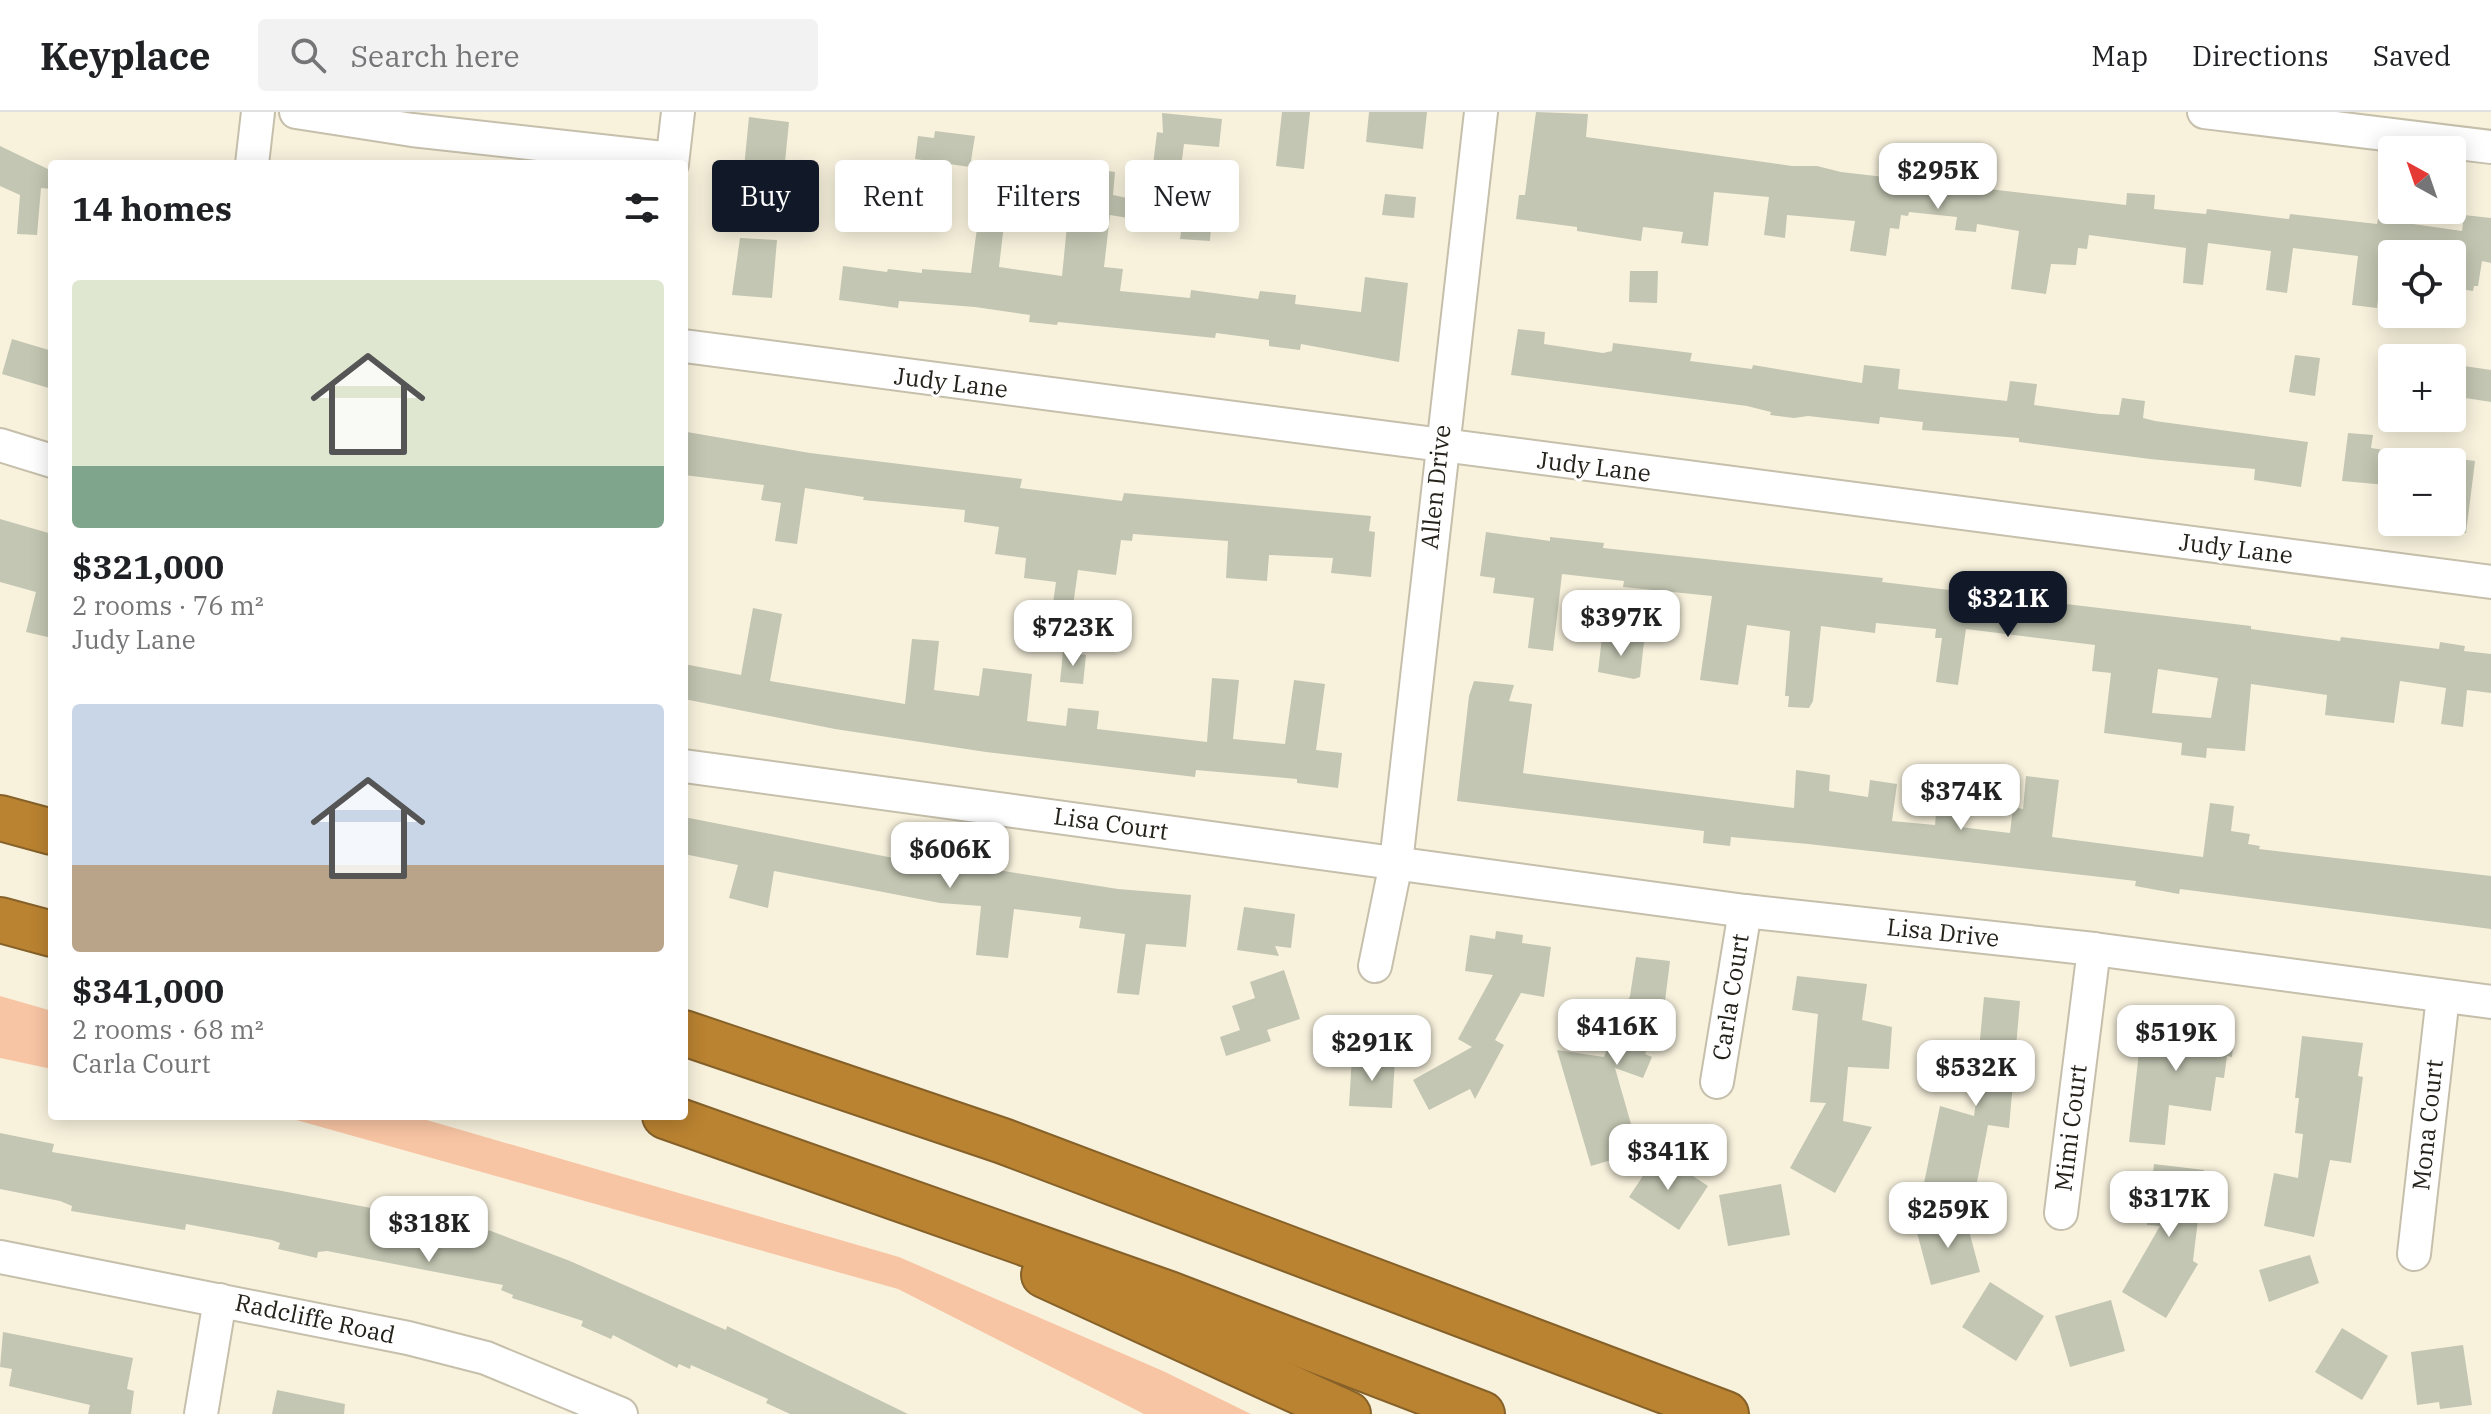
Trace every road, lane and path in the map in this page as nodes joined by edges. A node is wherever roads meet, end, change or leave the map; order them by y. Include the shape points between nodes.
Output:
1 (258, 112) edge
2 (296, 112) edge
3 (678, 112) edge
4 (1481, 112) edge
5 (2204, 112) edge
6 (2491, 147) edge
7 (252, 160) edge
8 (656, 160) edge
9 (672, 160) edge
10 (690, 348) edge
11 (0, 445) edge
12 (1440, 447) junction
13 (48, 460) edge
14 (2491, 582) edge
15 (688, 767) edge
16 (0, 818) edge
17 (48, 831) edge
18 (1396, 863) junction
19 (1745, 911) junction
20 (0, 920) edge
21 (48, 933) edge
22 (2094, 949) junction
23 (1375, 966) dead end
24 (2443, 996) junction
25 (2491, 1002) edge
26 (688, 1034) edge
27 (1717, 1082) dead end
28 (676, 1120) edge
29 (848, 1180) junction
30 (2061, 1213) dead end
31 (2414, 1254) dead end
32 (0, 1257) edge
33 (220, 1300) junction
34 (1610, 1368) junction
35 (201, 1414) edge
36 (621, 1414) edge
37 (1348, 1414) edge
38 (1482, 1414) edge
39 (1726, 1414) edge
40 (1758, 1414) edge

1 - 7 street
2 - 8 street
3 - 9 street
4 - 12 street, Allen Drive
5 - 6 street
10 - 12 street, Judy Lane
11 - 13 street
12 - 14 street, Judy Lane
12 - 18 street, Allen Drive
15 - 18 street, Lisa Court
16 - 17 highway
18 - 19 street, Lisa Drive
18 - 23 street, Allen Drive
19 - 22 street, Lisa Drive
19 - 27 street, Carla Court
20 - 21 highway
22 - 24 street, Lisa Drive
22 - 30 street, Mimi Court
24 - 25 street, Lisa Drive
24 - 31 street, Mona Court
26 - 34 highway via 1018,1147
28 - 29 highway
29 - 37 highway
29 - 38 highway via 1169,1294
32 - 33 street, Radcliffe Road
33 - 35 street
33 - 36 street, Radcliffe Road via 486,1358
34 - 39 highway
34 - 40 highway

